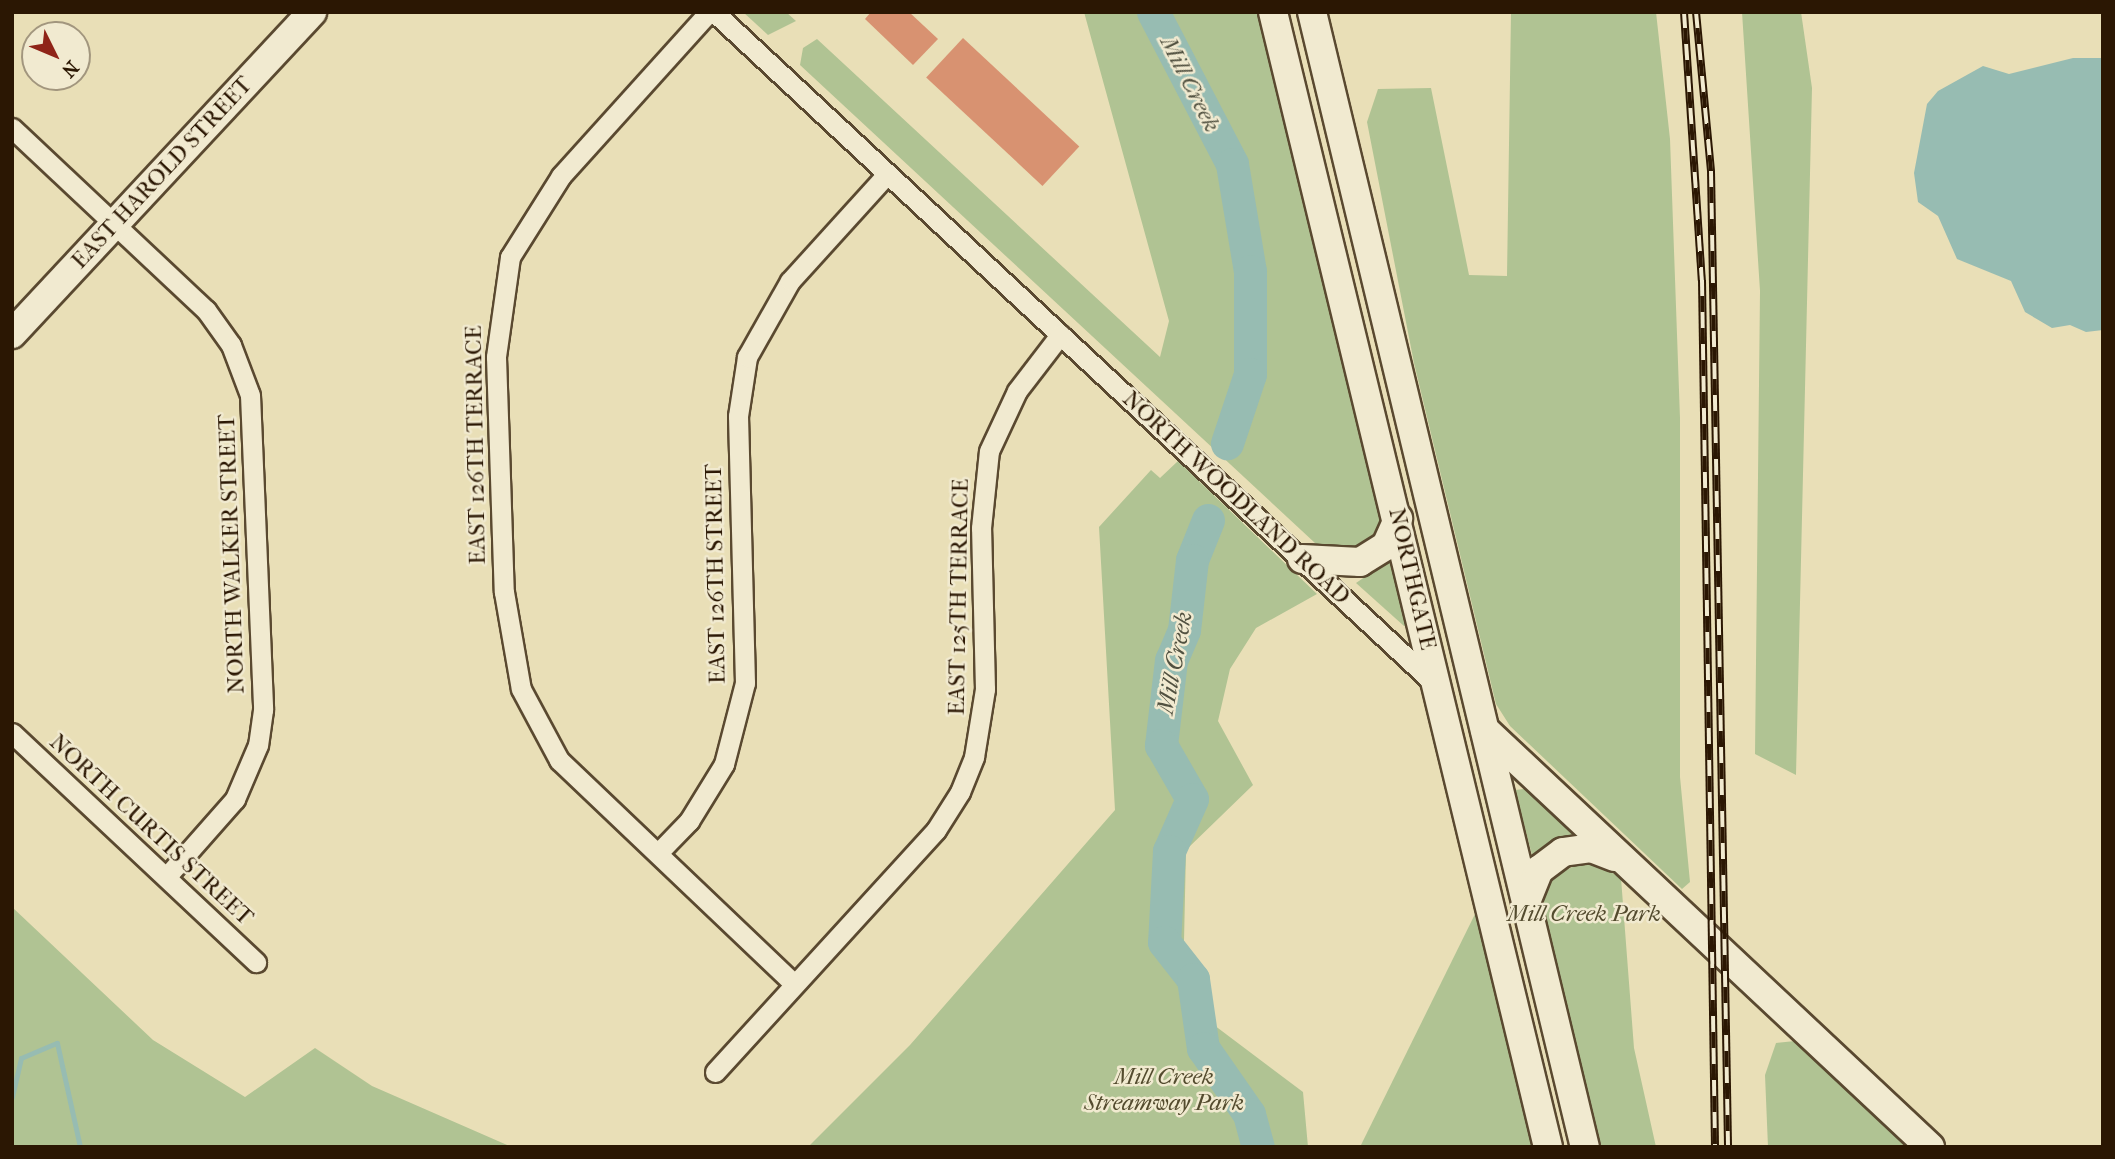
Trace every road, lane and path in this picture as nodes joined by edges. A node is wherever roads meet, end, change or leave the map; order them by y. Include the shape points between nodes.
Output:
1 (312, 12) edge
2 (711, 12) edge
3 (1273, 12) edge
4 (1312, 12) edge
5 (12, 128) edge
6 (887, 174) junction
7 (115, 223) junction
8 (12, 334) edge
9 (1060, 335) junction
10 (1398, 519) junction
11 (1302, 559) junction
12 (1438, 687) junction
13 (1485, 730) junction
14 (12, 733) edge
15 (658, 853) junction
16 (1623, 862) junction
17 (167, 876) junction
18 (1526, 902) junction
19 (256, 962) dead end
20 (794, 984) junction
21 (715, 1072) dead end
22 (1548, 1147) edge
23 (1585, 1147) edge
24 (1930, 1147) edge

1 - 7 main road, EAST HAROLD STREET
2 - 6 street, NORTH WOODLAND ROAD
2 - 15 street, EAST 126TH TERRACE via 543,198 510,257 498,308 504,592 521,689 559,760
3 - 10 main road, NORTHGATE
4 - 13 main road, NORTHGATE
5 - 7 street, NORTH WALKER STREET
6 - 9 street, NORTH WOODLAND ROAD
6 - 15 street, EAST 126TH STREET via 790,281 747,357 738,416 745,683 724,764 694,813
7 - 8 main road, EAST HAROLD STREET
7 - 17 street, NORTH WALKER STREET via 222,330 246,383 255,433 263,710 258,746 235,799
9 - 11 street, NORTH WOODLAND ROAD
9 - 20 street, EAST 125TH TERRACE via 1017,391 989,451 981,528 985,689 974,757 960,792 936,831
10 - 11 main road via 1386,546 1360,562
10 - 12 main road, NORTHGATE
11 - 12 street, NORTH WOODLAND ROAD
12 - 13 main road, NORTH WOODLAND ROAD
12 - 22 main road, NORTHGATE
13 - 16 main road, NORTH WOODLAND ROAD
13 - 18 main road, NORTHGATE
14 - 17 street, NORTH CURTIS STREET
15 - 20 street
16 - 18 main road via 1591,848 1563,852 1539,870
16 - 24 main road, NORTH WOODLAND ROAD
17 - 19 street, NORTH CURTIS STREET
18 - 23 main road, NORTHGATE
20 - 21 street, EAST 125TH TERRACE

